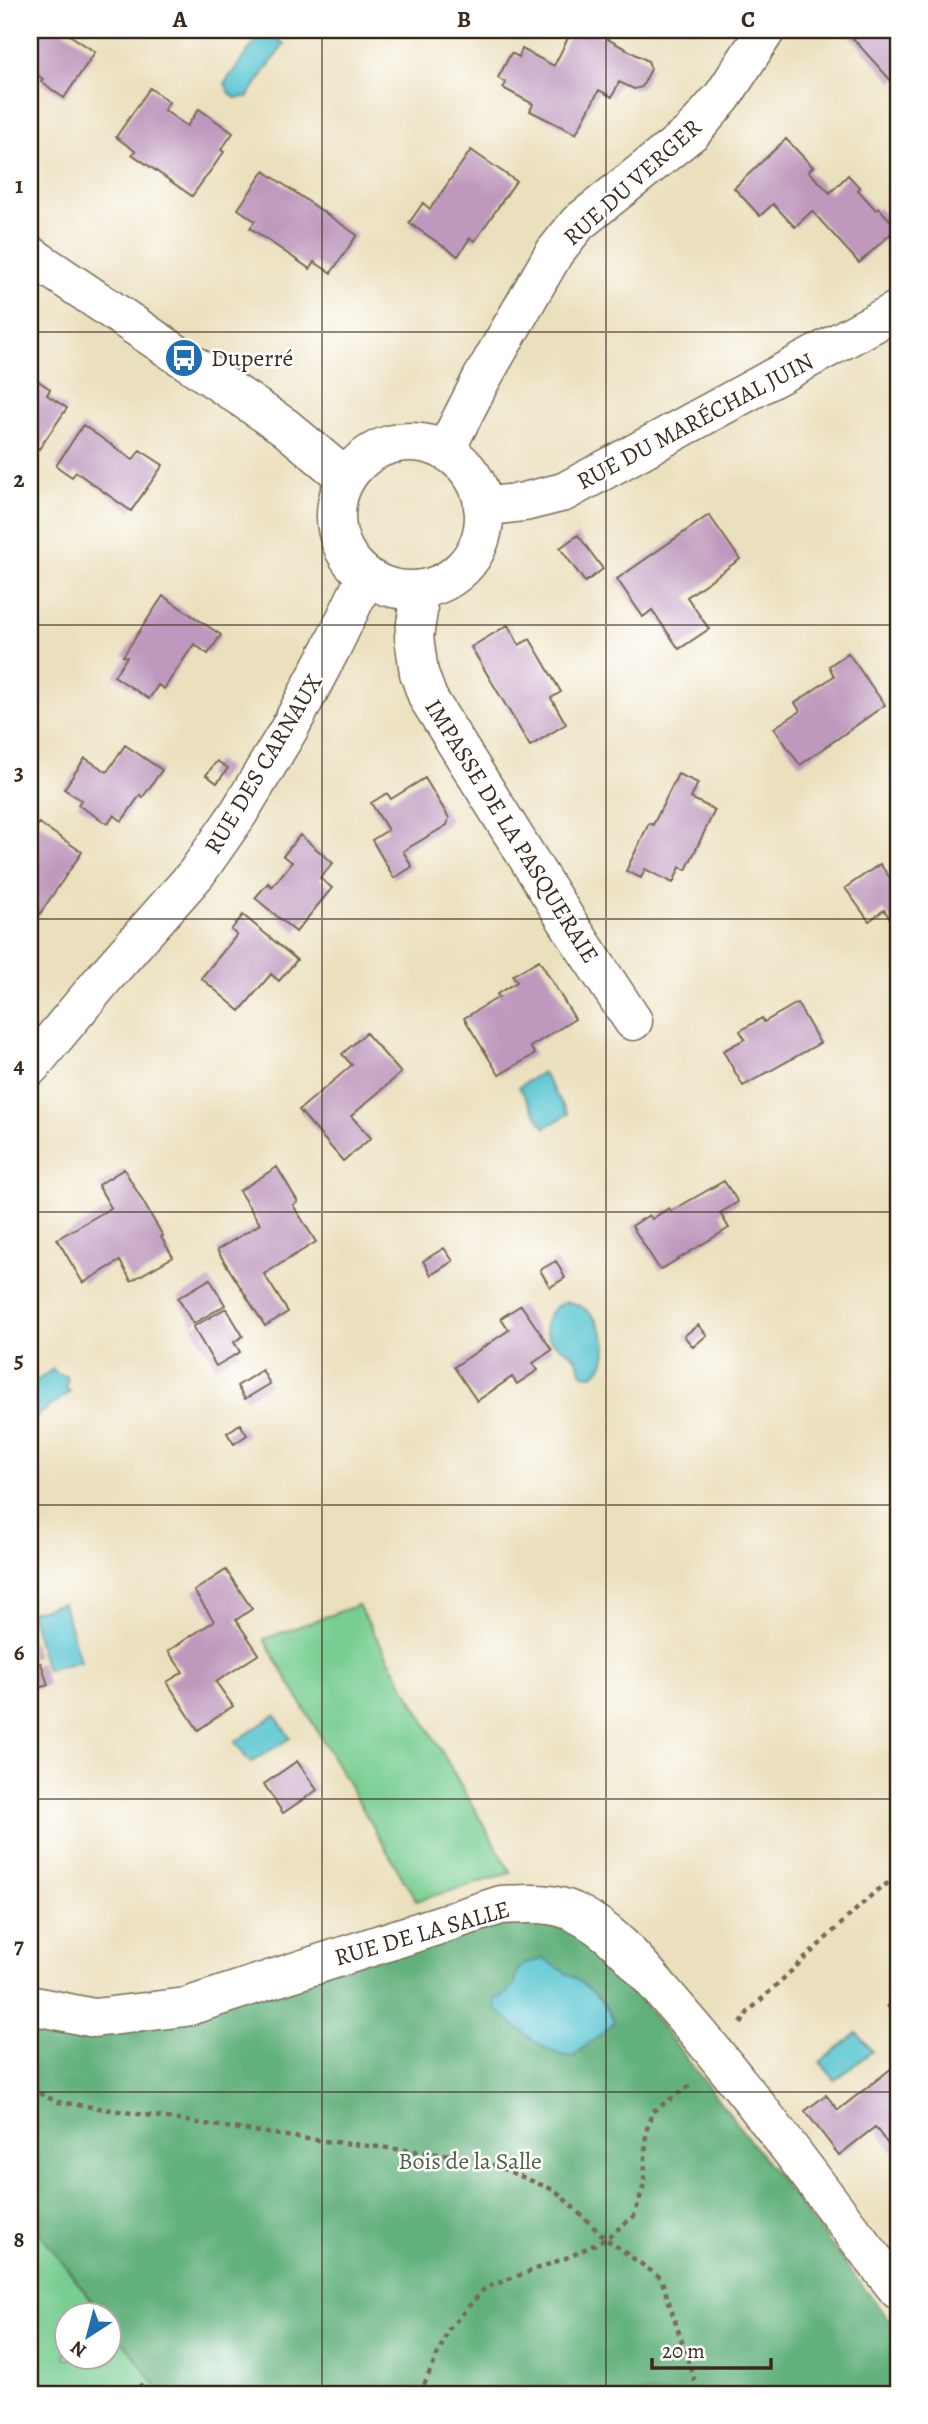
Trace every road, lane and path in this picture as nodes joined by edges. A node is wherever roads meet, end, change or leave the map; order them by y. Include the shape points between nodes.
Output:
1 (766, 30) edge
2 (30, 255) edge
3 (898, 310) edge
4 (445, 451) junction
5 (346, 478) junction
6 (483, 507) junction
7 (366, 576) junction
8 (413, 590) junction
9 (633, 1021) dead end
10 (30, 1067) edge
11 (898, 1877) edge
12 (30, 2005) edge
13 (721, 2058) junction
14 (30, 2089) edge
15 (606, 2239) junction
16 (897, 2286) edge
17 (145, 2382) dead end
18 (131, 2394) edge
19 (419, 2394) edge
20 (699, 2394) edge

1 - 4 street, RUE DU VERGER via 723,96 692,132 579,223 554,253
2 - 5 street via 285,427
3 - 6 street, RUE DU MARÉCHAL JUIN via 564,492
4 - 5 street via 432,445 399,443 380,448
4 - 6 street via 474,478
5 - 7 street via 337,503 336,527 351,561
6 - 8 street via 483,527 469,561 433,587
7 - 8 street via 386,586
7 - 10 street, RUE DES CARNAUX via 289,729 238,814 196,874
8 - 9 street, IMPASSE DE LA PASQUERAIE via 418,611 414,637 428,698
11 - 13 path via 877,1890 748,2012
12 - 13 street, RUE DE LA SALLE via 94,2018 186,2007 501,1905 538,1903 573,1912 604,1931
13 - 15 path via 687,2090 652,2112 646,2132 644,2185 634,2216
13 - 16 street, RUE DE LA SALLE
14 - 15 path via 58,2102 307,2139 477,2158 556,2190
15 - 19 path via 485,2288 449,2329
15 - 20 path via 661,2278
17 - 18 path

